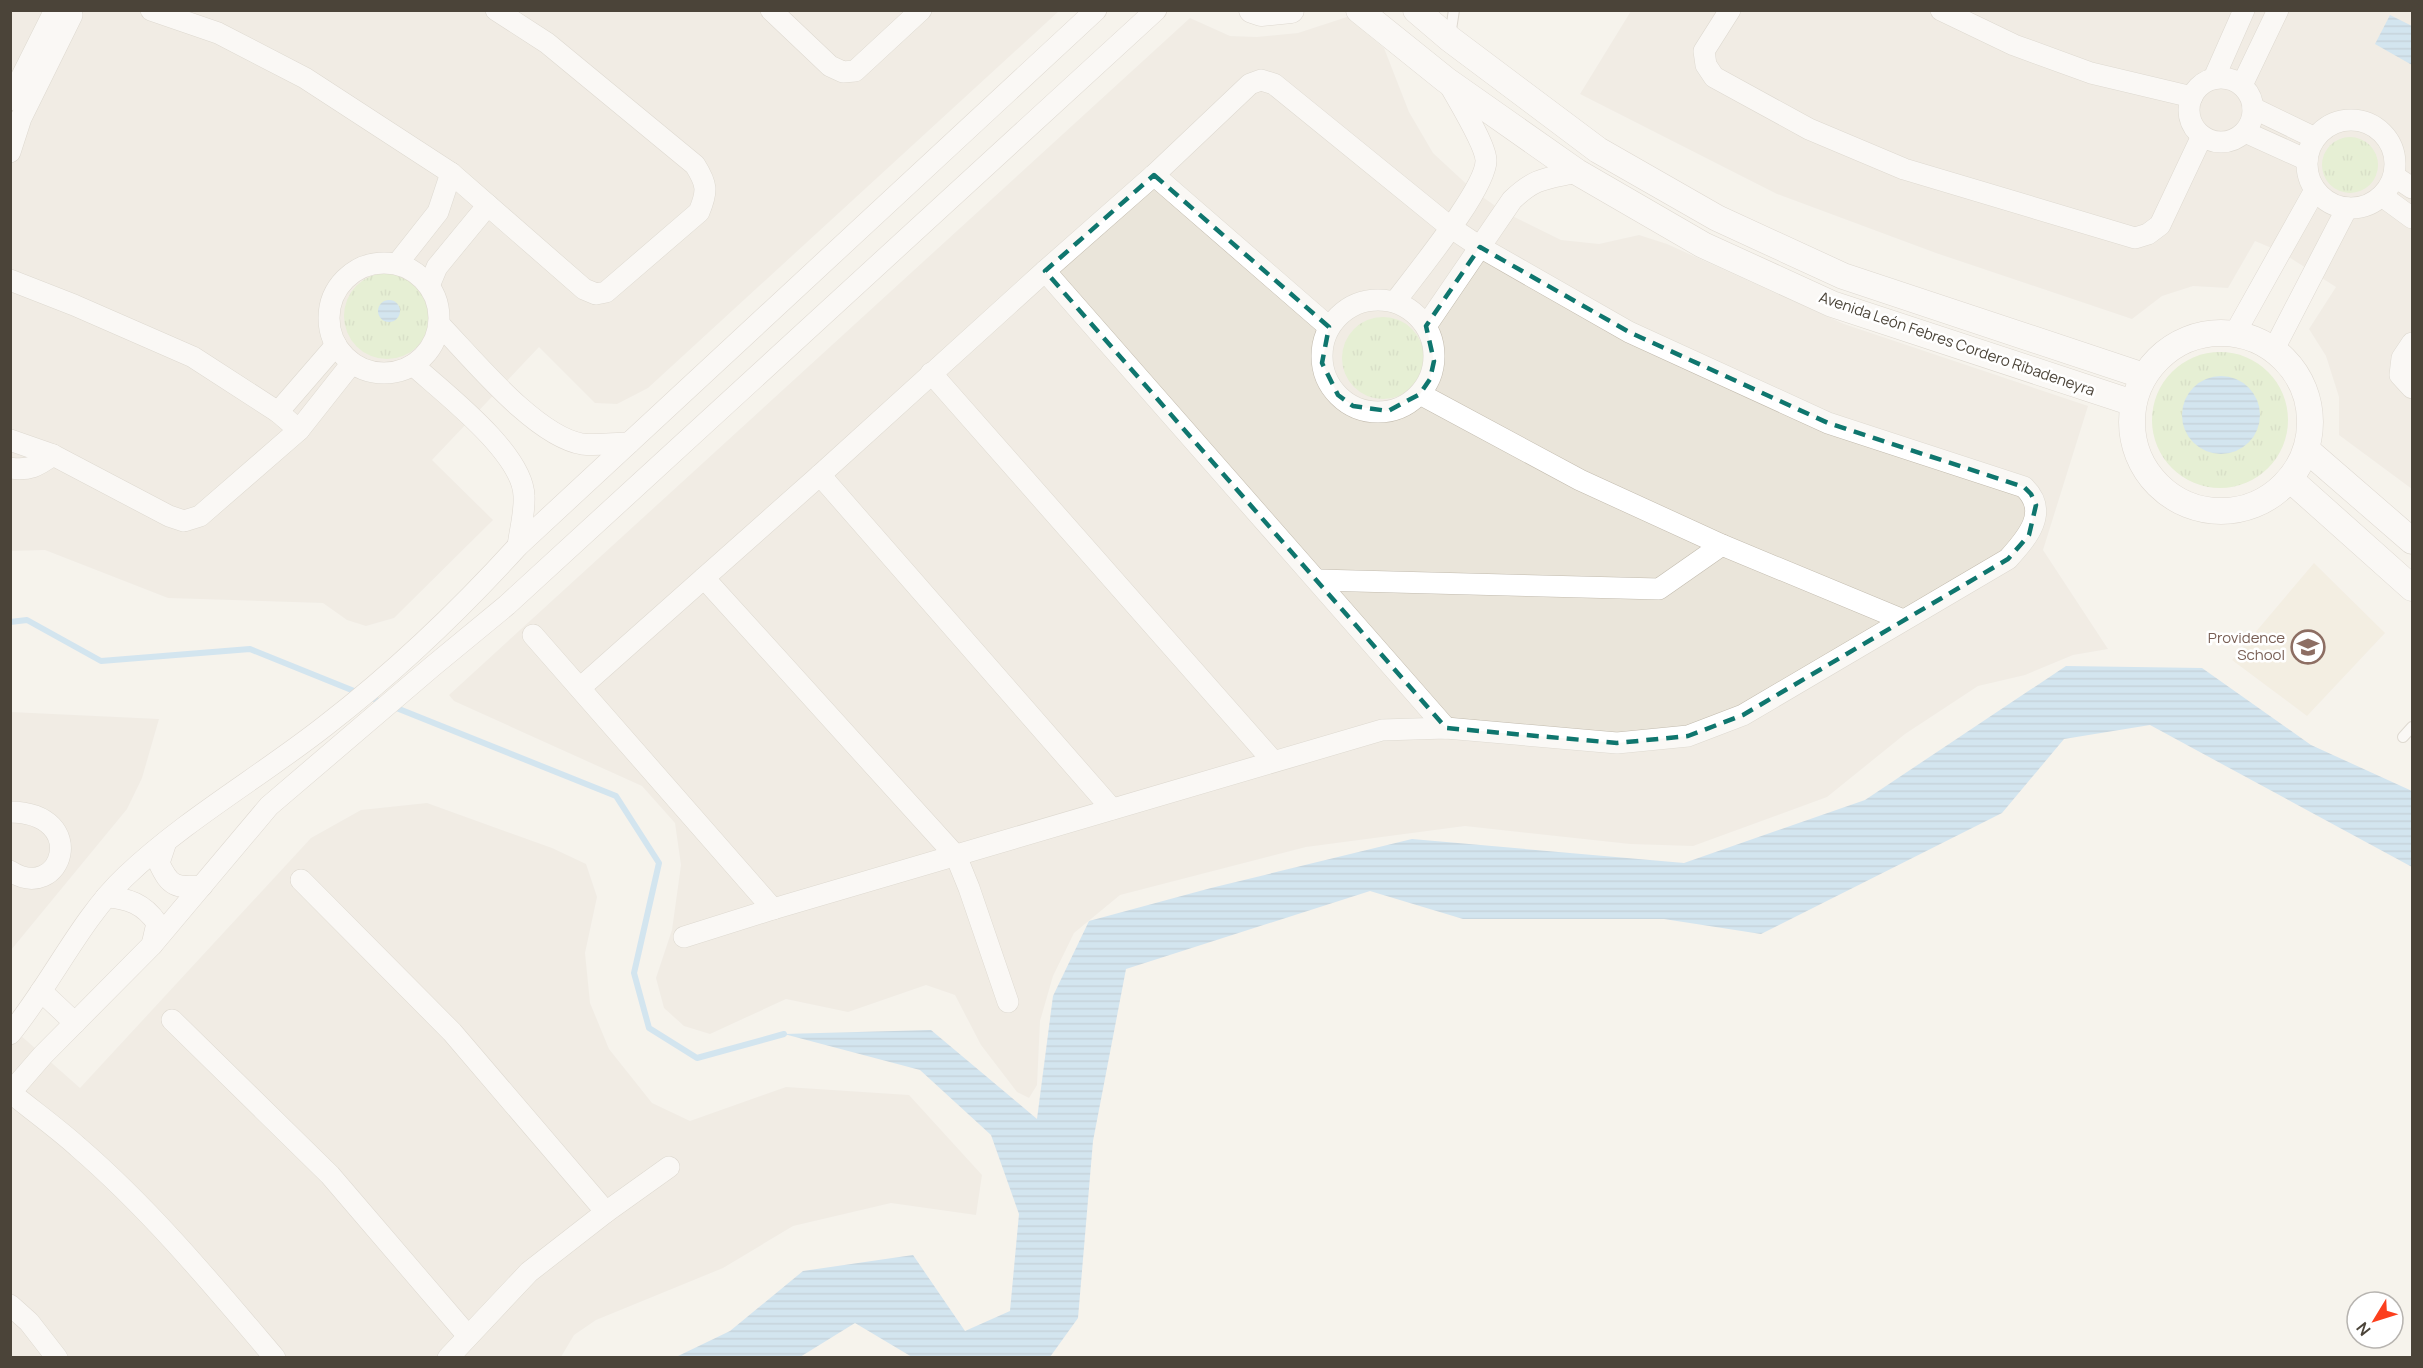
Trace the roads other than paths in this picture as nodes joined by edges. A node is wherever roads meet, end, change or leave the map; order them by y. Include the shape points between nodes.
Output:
1 (151, 10) edge
2 (496, 10) edge
3 (771, 10) edge
4 (921, 10) edge
5 (1096, 10) edge
6 (1156, 10) edge
7 (1252, 10) edge
8 (1291, 10) edge
9 (1359, 10) edge
10 (1416, 10) edge
11 (1454, 10) edge
12 (1730, 10) edge
13 (1941, 10) edge
14 (2244, 10) edge
15 (2278, 10) edge
16 (70, 12) edge
17 (1450, 39) junction
18 (2214, 78) junction
19 (1446, 80) junction
20 (2242, 85) junction
21 (2192, 97) junction
22 (2253, 108) junction
23 (14, 111) edge
24 (2245, 132) junction
25 (2202, 136) junction
26 (2315, 138) junction
27 (10, 152) edge
28 (2307, 160) junction
29 (1577, 172) junction
30 (451, 173) junction
31 (1154, 175) junction
32 (2394, 176) junction
33 (2412, 188) edge
34 (2315, 190) junction
35 (2382, 196) junction
36 (488, 205) junction
37 (2347, 208) junction
38 (2412, 218) edge
39 (1450, 227) junction
40 (1480, 247) junction
41 (397, 264) junction
42 (1044, 271) junction
43 (10, 280) edge
44 (429, 286) junction
45 (1395, 302) junction
46 (439, 324) junction
47 (1425, 326) junction
48 (1329, 327) junction
49 (2235, 333) junction
50 (2412, 343) edge
51 (336, 345) junction
52 (2274, 349) junction
53 (352, 363) junction
54 (413, 365) junction
55 (931, 373) junction
56 (2144, 375) junction
57 (2412, 388) edge
58 (1420, 394) junction
59 (2133, 403) junction
60 (278, 412) junction
61 (299, 430) junction
62 (10, 440) edge
63 (628, 443) junction
64 (2307, 450) junction
65 (53, 455) junction
66 (10, 468) edge
67 (820, 475) junction
68 (2291, 480) junction
69 (2412, 541) edge
70 (1722, 545) junction
71 (518, 546) junction
72 (704, 578) junction
73 (1318, 580) junction
74 (2412, 588) edge
75 (1903, 620) junction
76 (533, 635) dead end
77 (580, 688) junction
78 (2412, 727) edge
79 (1446, 728) junction
80 (2403, 737) dead end
81 (1273, 761) junction
82 (1112, 809) junction
83 (10, 812) edge
84 (166, 842) junction
85 (956, 856) junction
86 (10, 871) edge
87 (301, 880) dead end
88 (202, 886) junction
89 (106, 897) junction
90 (773, 909) junction
91 (684, 937) dead end
92 (152, 945) junction
93 (41, 991) junction
94 (1008, 1002) dead end
95 (172, 1020) dead end
96 (75, 1023) junction
97 (10, 1034) edge
98 (11, 1093) edge
99 (669, 1167) dead end
100 (606, 1212) junction
101 (10, 1305) edge
102 (468, 1336) junction
103 (57, 1358) edge
104 (275, 1358) edge
105 (447, 1358) edge

1 - 30 street via 218,33 305,78
2 - 36 street via 547,43 695,165 704,178 706,195 699,212 606,292 596,294 584,289
3 - 4 street via 830,66 843,72 855,70
5 - 63 street
6 - 88 street via 507,605 269,807
7 - 8 street
9 - 19 street, Avenida León Febres Cordero Ribadeneyra
10 - 17 street, Avenida León Febres Cordero Ribadeneyra
11 - 17 lane
12 - 25 street via 1704,51 1714,76 1809,129 1904,169 2135,238 2160,225
13 - 21 street via 2014,45 2091,73
14 - 18 street
15 - 20 street
16 - 23 street
17 - 56 street, Avenida León Febres Cordero Ribadeneyra via 1598,150 1717,218 1843,276
18 - 20 street
18 - 21 street via 2204,82
19 - 29 street, Avenida León Febres Cordero Ribadeneyra
19 - 39 street via 1486,158 1485,171
20 - 22 street
21 - 25 street via 2190,120
22 - 24 street
22 - 26 street
23 - 27 street
24 - 25 street via 2224,142
24 - 28 street
26 - 28 street
26 - 32 street via 2330,125 2344,120 2374,126 2391,146
28 - 34 street
29 - 40 street via 1528,185 1512,200
29 - 59 street, Avenida León Febres Cordero Ribadeneyra via 1703,246 1832,304
30 - 36 street
30 - 41 street via 438,212
31 - 39 street via 1250,84 1261,80 1274,84
31 - 42 street
31 - 48 street
32 - 33 street
32 - 35 street
34 - 37 street via 2326,201
34 - 49 street
35 - 37 street via 2362,207
35 - 38 street
36 - 44 street via 437,267
37 - 52 street
39 - 40 street
39 - 45 street
40 - 47 street
40 - 75 street via 1629,332 1828,423 2024,487 2037,505 2030,535 2008,559
41 - 44 street via 414,272
41 - 51 street via 372,263 353,272 338,286 330,305 329,325
42 - 55 street
42 - 73 street
43 - 60 street via 193,357
44 - 46 street via 437,304
45 - 47 street via 1413,311
45 - 48 street via 1376,299 1358,303 1341,313
46 - 54 street via 435,340
46 - 63 street via 533,420 557,436 583,444
47 - 58 street via 1433,343 1434,361 1430,379
48 - 58 street via 1322,363 1338,395 1353,406 1388,411 1406,405
49 - 52 street
49 - 56 street via 2208,333 2183,340 2161,355
50 - 57 street via 2403,358 2400,375
51 - 53 street
51 - 60 street
52 - 64 street via 2294,369 2307,394 2311,422
53 - 54 street via 382,373
53 - 61 street
54 - 71 street via 498,444 518,471 525,494
55 - 67 street
55 - 81 street
56 - 59 street
58 - 70 street via 1580,480
59 - 68 street via 2132,433 2140,462 2158,486 2182,503 2211,512 2241,510 2269,500
60 - 61 street
61 - 65 street via 200,516 184,521
62 - 65 street
63 - 71 street
64 - 68 street
64 - 69 street
65 - 66 street via 38,466
67 - 72 street
67 - 82 street
68 - 74 street
70 - 73 street via 1659,589
70 - 75 street
71 - 84 street via 416,650 326,725
72 - 77 street
72 - 85 street
73 - 79 street
75 - 79 street via 1743,716 1688,736 1617,743
76 - 77 street
77 - 90 street
78 - 80 lane
79 - 81 street via 1382,730
81 - 82 street
82 - 85 street
83 - 86 street via 25,812 47,821 60,837 62,849 59,861 48,873 34,879
84 - 88 street via 159,863 167,880 182,888
84 - 89 street
85 - 90 street
85 - 94 street
87 - 100 street via 452,1032
88 - 92 street
89 - 92 street via 125,898 148,911 157,923
89 - 93 street
90 - 91 street
92 - 96 street
93 - 96 street
93 - 97 street
95 - 102 street via 330,1175
96 - 98 street
98 - 104 street via 79,1147 138,1204 195,1263
99 - 100 street
100 - 102 street via 529,1272
101 - 103 street
102 - 105 street

